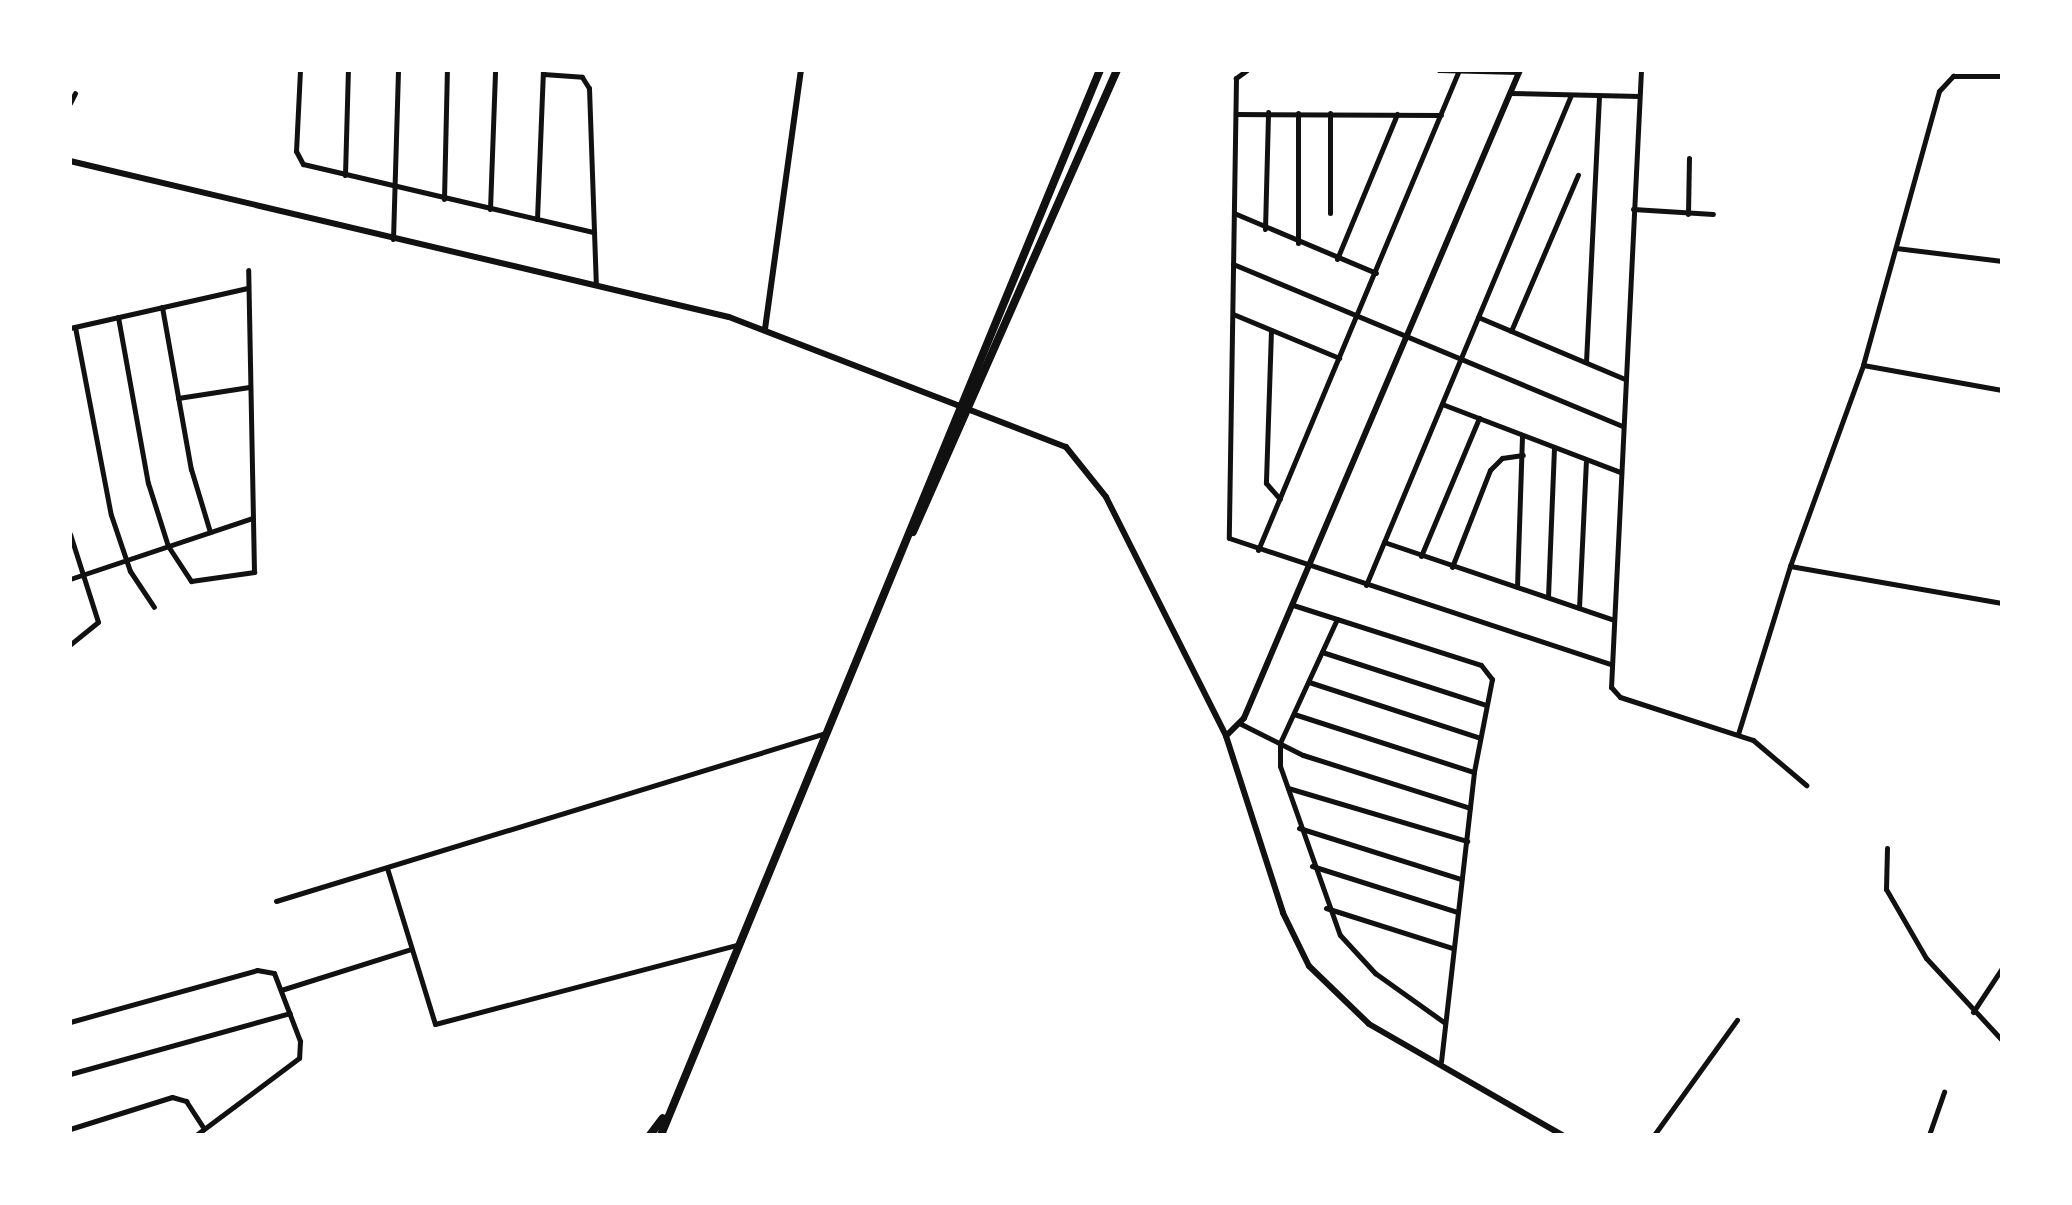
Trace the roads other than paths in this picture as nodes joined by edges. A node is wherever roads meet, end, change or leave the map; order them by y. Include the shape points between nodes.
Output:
1 (300, 70) edge
2 (348, 70) edge
3 (398, 70) edge
4 (448, 70) edge
5 (495, 70) edge
6 (800, 70) edge
7 (1100, 70) edge
8 (1117, 70) edge
9 (1248, 70) edge
10 (1440, 70) edge
11 (1460, 70) edge
12 (1641, 70) edge
13 (1520, 71) edge
14 (543, 72) edge
15 (2002, 76) edge
16 (75, 93) dead end
17 (1510, 94) junction
18 (1570, 95) junction
19 (1598, 96) junction
20 (1639, 96) junction
21 (70, 103) edge
22 (1268, 112) junction
23 (1298, 113) junction
24 (1236, 114) junction
25 (1330, 114) junction
26 (1398, 114) junction
27 (1441, 115) junction
28 (1689, 158) dead end
29 (70, 160) edge
30 (345, 175) junction
31 (1578, 175) dead end
32 (394, 187) junction
33 (444, 199) junction
34 (490, 209) junction
35 (1634, 209) junction
36 (1234, 213) junction
37 (1330, 213) dead end
38 (1688, 214) junction
39 (1713, 214) dead end
40 (536, 220) junction
41 (1265, 230) junction
42 (594, 232) junction
43 (393, 238) junction
44 (1298, 243) junction
45 (1896, 248) junction
46 (1338, 259) junction
47 (2002, 261) edge
48 (1233, 264) junction
49 (248, 270) dead end
50 (1376, 274) junction
51 (596, 286) junction
52 (248, 288) junction
53 (162, 307) junction
54 (1233, 314) junction
55 (1358, 316) junction
56 (118, 317) junction
57 (1478, 317) junction
58 (73, 327) edge
59 (765, 329) junction
60 (1271, 330) junction
61 (1511, 331) junction
62 (1406, 338) junction
63 (1339, 358) junction
64 (1460, 360) junction
65 (1586, 362) junction
66 (1863, 365) junction
67 (1625, 380) junction
68 (250, 387) junction
69 (2002, 390) edge
70 (178, 398) junction
71 (1442, 404) junction
72 (959, 406) junction
73 (971, 410) junction
74 (1479, 418) junction
75 (1622, 426) junction
76 (1522, 437) junction
77 (1554, 449) junction
78 (1523, 455) junction
79 (1586, 462) junction
80 (1620, 472) junction
81 (1280, 499) junction
82 (253, 517) junction
83 (210, 532) junction
84 (70, 534) edge
85 (912, 534) junction
86 (1384, 542) junction
87 (168, 546) junction
88 (1258, 550) junction
89 (1421, 556) junction
90 (126, 560) junction
91 (1308, 566) junction
92 (1790, 566) junction
93 (1452, 567) junction
94 (84, 575) junction
95 (70, 579) edge
96 (1366, 585) junction
97 (1517, 587) junction
98 (1548, 597) junction
99 (2002, 603) edge
100 (1292, 604) junction
101 (154, 607) dead end
102 (1579, 608) junction
103 (1612, 619) junction
104 (1337, 620) junction
105 (70, 644) edge
106 (1322, 652) junction
107 (1611, 664) junction
108 (1309, 682) junction
109 (1487, 705) junction
110 (1294, 714) junction
111 (1241, 724) junction
112 (826, 733) junction
113 (1738, 734) junction
114 (1226, 736) junction
115 (1480, 738) junction
116 (1280, 743) junction
117 (1474, 772) junction
118 (1806, 785) dead end
119 (1286, 787) junction
120 (1470, 808) junction
121 (1299, 828) junction
122 (1467, 841) junction
123 (1886, 848) dead end
124 (1312, 866) junction
125 (386, 868) junction
126 (1461, 879) junction
127 (276, 902) dead end
128 (1326, 908) junction
129 (1457, 912) junction
130 (737, 946) junction
131 (411, 949) junction
132 (1453, 949) junction
133 (2002, 968) edge
134 (282, 990) junction
135 (1973, 1012) junction
136 (290, 1013) junction
137 (1737, 1020) dead end
138 (70, 1022) edge
139 (1445, 1023) junction
140 (2002, 1040) edge
141 (1441, 1061) junction
142 (70, 1074) edge
143 (1944, 1092) dead end
144 (664, 1118) junction
145 (204, 1129) junction
146 (70, 1133) edge
147 (196, 1135) edge
148 (650, 1135) edge
149 (661, 1135) edge
150 (1562, 1135) edge
151 (1654, 1135) edge
152 (1929, 1135) edge

1 - 30 street via 297,156 303,164
2 - 30 street
3 - 32 street
4 - 33 street
5 - 34 street
6 - 59 street
7 - 72 highway
8 - 73 highway
9 - 24 street via 1236,78
10 - 11 street
11 - 13 street
11 - 27 street
12 - 20 street
13 - 17 street
14 - 40 street
14 - 42 street via 587,82
15 - 45 street via 1953,76 1939,91
16 - 21 street
17 - 18 street
17 - 62 street
18 - 19 street
18 - 57 street
19 - 20 street
19 - 65 street
20 - 35 street
22 - 23 street
22 - 24 street
22 - 41 street
23 - 25 street
23 - 44 street
24 - 36 street
25 - 26 street
25 - 37 street
26 - 27 street
26 - 46 street
27 - 50 street
28 - 38 street
29 - 43 street
30 - 32 street
31 - 61 street
32 - 33 street
32 - 43 street
33 - 34 street
34 - 40 street
35 - 38 street
35 - 67 street
36 - 41 street
36 - 48 street
38 - 39 street
40 - 42 street
41 - 44 street
42 - 51 street
43 - 51 street
44 - 46 street
45 - 47 street
45 - 66 street
46 - 50 street
48 - 54 street
48 - 55 street
49 - 52 street
50 - 55 street
51 - 59 street
52 - 53 street
52 - 68 street
53 - 56 street
53 - 70 street
54 - 60 street
54 - 88 street via 1227,533
55 - 62 street
55 - 63 street
56 - 58 street
56 - 87 street via 148,483
57 - 61 street
57 - 64 street
58 - 90 street via 105,494
59 - 72 street
60 - 63 street
60 - 81 street via 1266,483
61 - 65 street
62 - 64 street
62 - 91 street
63 - 81 street
64 - 71 street
64 - 75 street
65 - 67 street
66 - 69 street
66 - 92 street
67 - 75 street
68 - 70 street
68 - 82 street
70 - 83 street
71 - 74 street
71 - 86 street
72 - 73 street
72 - 85 highway
73 - 85 highway
73 - 114 street via 1055,441 1092,472
74 - 76 street
74 - 89 street
75 - 80 street
76 - 77 street
76 - 78 street
77 - 79 street
77 - 98 street
78 - 93 street via 1502,458 1490,470
78 - 97 street
79 - 80 street
79 - 102 street
80 - 103 street
81 - 88 street
82 - 83 street
82 - 87 street via 254,572 191,582
83 - 87 street
84 - 94 street
85 - 112 highway
86 - 89 street
86 - 96 street
87 - 90 street
88 - 91 street
89 - 93 street
90 - 94 street
90 - 101 street
91 - 96 street
91 - 100 street
92 - 99 street
92 - 113 street
93 - 97 street
94 - 95 street
94 - 105 street via 98,622
96 - 107 street
97 - 98 street
98 - 102 street
100 - 104 street
100 - 111 street
102 - 103 street
103 - 107 street
104 - 106 street
104 - 109 street via 1486,668 1492,679
106 - 108 street
106 - 109 street
107 - 113 street via 1612,690 1620,697
108 - 110 street
108 - 115 street
109 - 115 street
110 - 116 street
110 - 117 street
111 - 114 street
111 - 116 street
112 - 125 street
112 - 130 highway
113 - 118 street
114 - 141 street via 1283,913 1309,966 1369,1024
115 - 117 street
116 - 119 street
116 - 120 street
117 - 120 street
119 - 121 street
119 - 122 street
120 - 122 street
121 - 124 street
121 - 126 street
122 - 126 street
123 - 135 street via 1892,900 1935,971
124 - 128 street
124 - 129 street
125 - 127 street
125 - 131 street
126 - 129 street
128 - 132 street
128 - 139 street via 1349,948
129 - 132 street
130 - 131 street via 436,1024
130 - 144 highway
131 - 134 street
132 - 139 street
133 - 135 street
134 - 136 street
134 - 138 street via 274,973 257,970
135 - 140 street
136 - 142 street
136 - 145 street via 299,1058
137 - 151 street
139 - 141 street
141 - 150 street
143 - 152 street
144 - 148 highway
144 - 149 highway
145 - 146 street via 186,1101 172,1097
145 - 147 street

